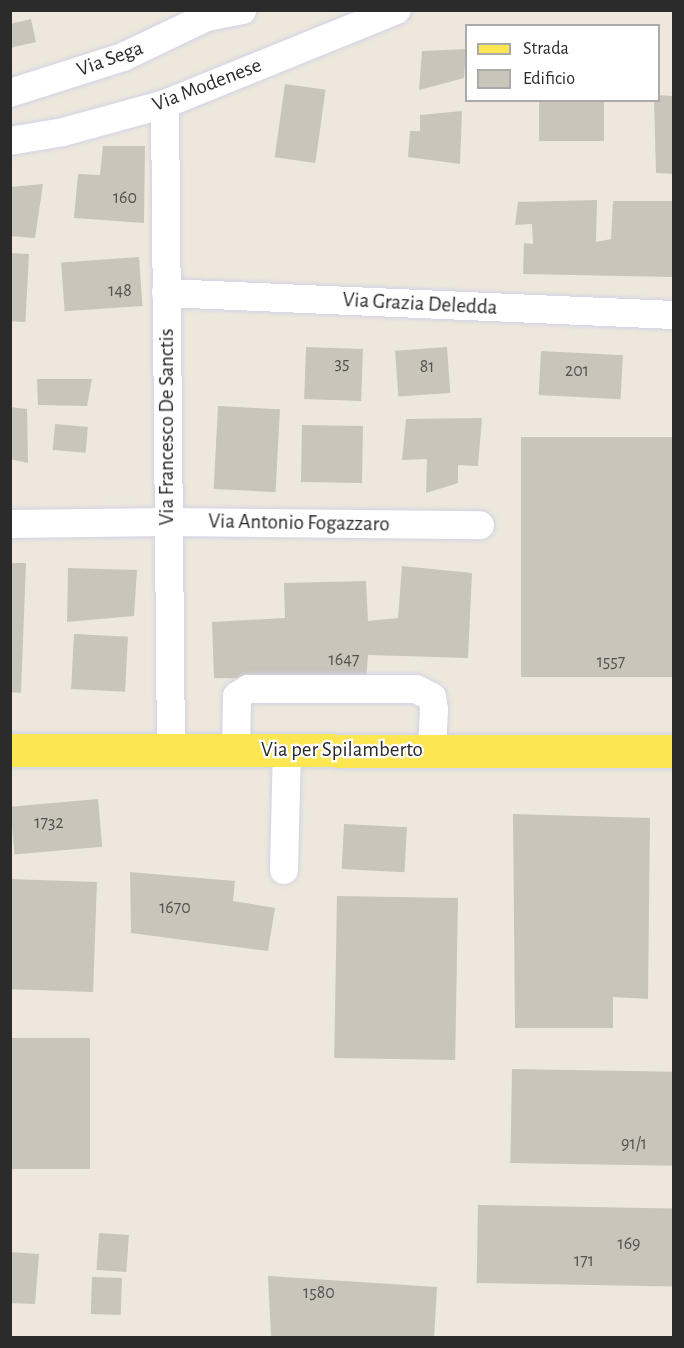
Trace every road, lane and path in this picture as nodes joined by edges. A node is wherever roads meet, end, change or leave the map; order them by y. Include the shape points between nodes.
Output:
1 (242, 10) edge
2 (397, 10) edge
3 (206, 14) edge
4 (10, 93) edge
5 (165, 104) junction
6 (10, 141) edge
7 (166, 293) junction
8 (674, 315) edge
9 (168, 522) junction
10 (10, 524) edge
11 (480, 525) dead end
12 (10, 750) edge
13 (171, 750) junction
14 (236, 750) junction
15 (287, 750) junction
16 (432, 750) junction
17 (674, 751) edge
18 (284, 870) dead end

1 - 3 street, Via Sega
2 - 5 street, Via Modenese
3 - 4 street, Via Sega via 123,57
5 - 6 street, Via Modenese via 63,132
5 - 7 street, Via Francesco De Sanctis
7 - 8 street, Via Grazia Deledda
7 - 9 street, Via Francesco De Sanctis
9 - 10 street, Via Antonio Fogazzaro
9 - 11 street, Via Antonio Fogazzaro
9 - 13 street, Via Francesco De Sanctis
12 - 13 main road, Via per Spilamberto
13 - 14 main road, Via per Spilamberto
14 - 15 main road, Via per Spilamberto
14 - 16 street via 237,696 249,689 416,689 432,697
15 - 16 main road, Via per Spilamberto
15 - 18 street
16 - 17 main road, Via per Spilamberto

